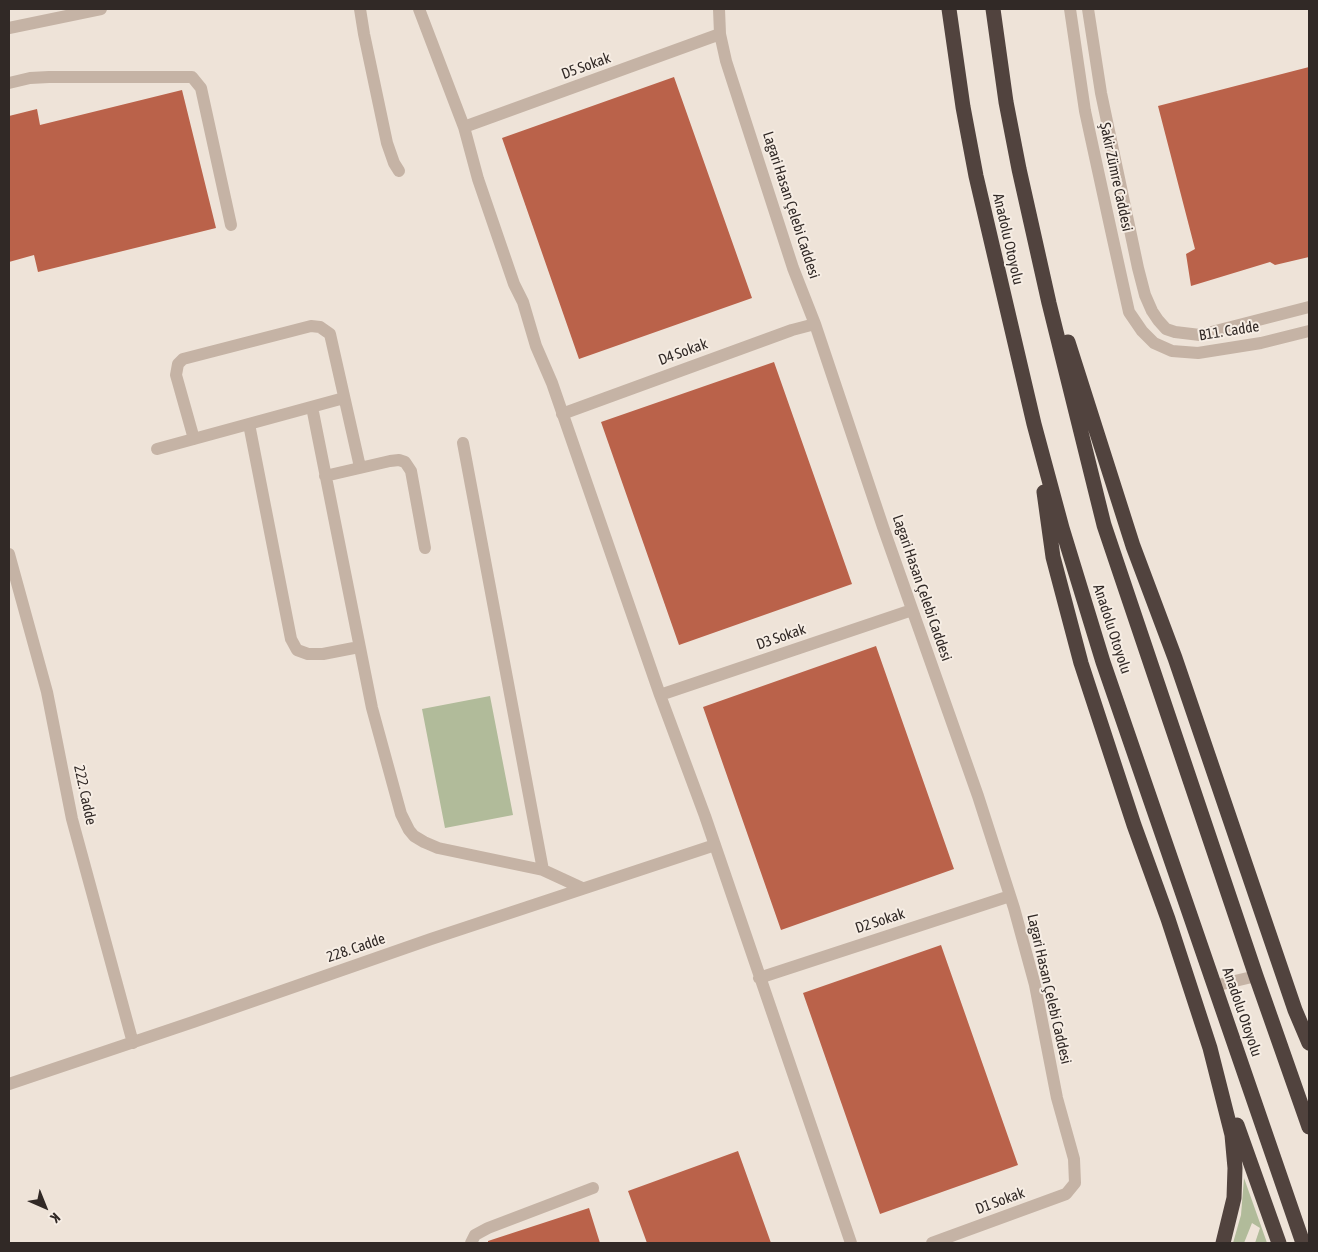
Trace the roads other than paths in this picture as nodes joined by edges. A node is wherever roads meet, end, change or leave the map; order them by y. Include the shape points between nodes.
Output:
1 (101, 9) edge
2 (360, 9) edge
3 (419, 9) edge
4 (719, 9) edge
5 (950, 9) edge
6 (993, 9) edge
7 (1070, 9) edge
8 (1088, 9) edge
9 (9, 28) edge
10 (720, 34) junction
11 (9, 83) edge
12 (464, 127) junction
13 (399, 171) dead end
14 (231, 226) dead end
15 (1034, 233) junction
16 (1309, 307) edge
17 (815, 324) junction
18 (1166, 329) joint
19 (1309, 331) edge
20 (1154, 343) joint
21 (344, 398) junction
22 (312, 407) junction
23 (562, 414) junction
24 (249, 424) junction
25 (1034, 424) junction
26 (194, 439) junction
27 (463, 443) dead end
28 (157, 449) dead end
29 (360, 467) junction
30 (325, 476) junction
31 (425, 548) dead end
32 (9, 554) edge
33 (912, 610) junction
34 (359, 647) junction
35 (660, 695) junction
36 (715, 845) junction
37 (544, 870) junction
38 (582, 888) junction
39 (1010, 896) junction
40 (1256, 976) junction
41 (759, 978) junction
42 (1214, 986) junction
43 (1294, 1010) junction
44 (133, 1043) junction
45 (1309, 1043) edge
46 (1210, 1048) junction
47 (1309, 1056) edge
48 (9, 1084) edge
49 (1309, 1127) edge
50 (1076, 1183) joint
51 (593, 1188) dead end
52 (471, 1243) edge
53 (851, 1243) edge
54 (932, 1243) edge
55 (1223, 1243) edge
56 (1278, 1243) edge
57 (1304, 1243) edge

1 - 9 street
2 - 13 street via 387,143
3 - 12 street
4 - 10 street, Lagari Hasan Çelebi Caddesi
5 - 25 highway, Anadolu Otoyolu via 976,176
6 - 15 highway, Anadolu Otoyolu via 1006,102
7 - 20 street, Şakir Zümre Caddesi via 1085,111 1130,312
8 - 18 street, Şakir Zümre Caddesi via 1100,92 1138,268 1152,311
10 - 12 street, D5 Sokak
10 - 17 street, Lagari Hasan Çelebi Caddesi via 728,69 793,268
11 - 14 street via 49,77 192,77 200,88
12 - 23 street via 478,179
15 - 40 highway, Anadolu Otoyolu via 1104,525
15 - 43 highway via 1133,546 1175,658
16 - 18 street, B11. Cadde via 1200,334
17 - 23 street, D4 Sokak
17 - 33 street, Lagari Hasan Çelebi Caddesi
19 - 20 street, B11. Cadde via 1198,353 1172,351
21 - 22 street
21 - 26 street via 330,334 320,327 311,326 183,358 176,375
21 - 29 street
22 - 24 street
22 - 30 street
23 - 35 street
24 - 26 street
24 - 34 street via 291,639 297,650 308,654
25 - 42 highway, Anadolu Otoyolu via 1103,662
25 - 46 highway via 1053,557 1081,663
26 - 28 street
27 - 37 street
29 - 30 street
29 - 31 street via 399,460 405,462 411,471
30 - 34 street
32 - 44 street, 222. Cadde via 47,692 72,819
33 - 35 street, D3 Sokak
33 - 39 street, Lagari Hasan Çelebi Caddesi
34 - 37 street via 372,708 401,814 409,830 438,848
35 - 36 street
36 - 38 street, 228. Cadde
36 - 41 street
37 - 38 street
38 - 44 street, 228. Cadde
39 - 41 street, D2 Sokak
39 - 50 street, Lagari Hasan Çelebi Caddesi via 1035,985 1057,1098 1074,1159
40 - 42 street
40 - 49 highway, Anadolu Otoyolu
41 - 53 street
42 - 57 highway, Anadolu Otoyolu
43 - 45 highway
43 - 47 highway
44 - 48 street, 228. Cadde
46 - 55 highway via 1232,1135 1235,1168 1234,1198
46 - 56 highway
50 - 54 street, D1 Sokak via 1066,1194
51 - 52 street via 488,1228 475,1235

